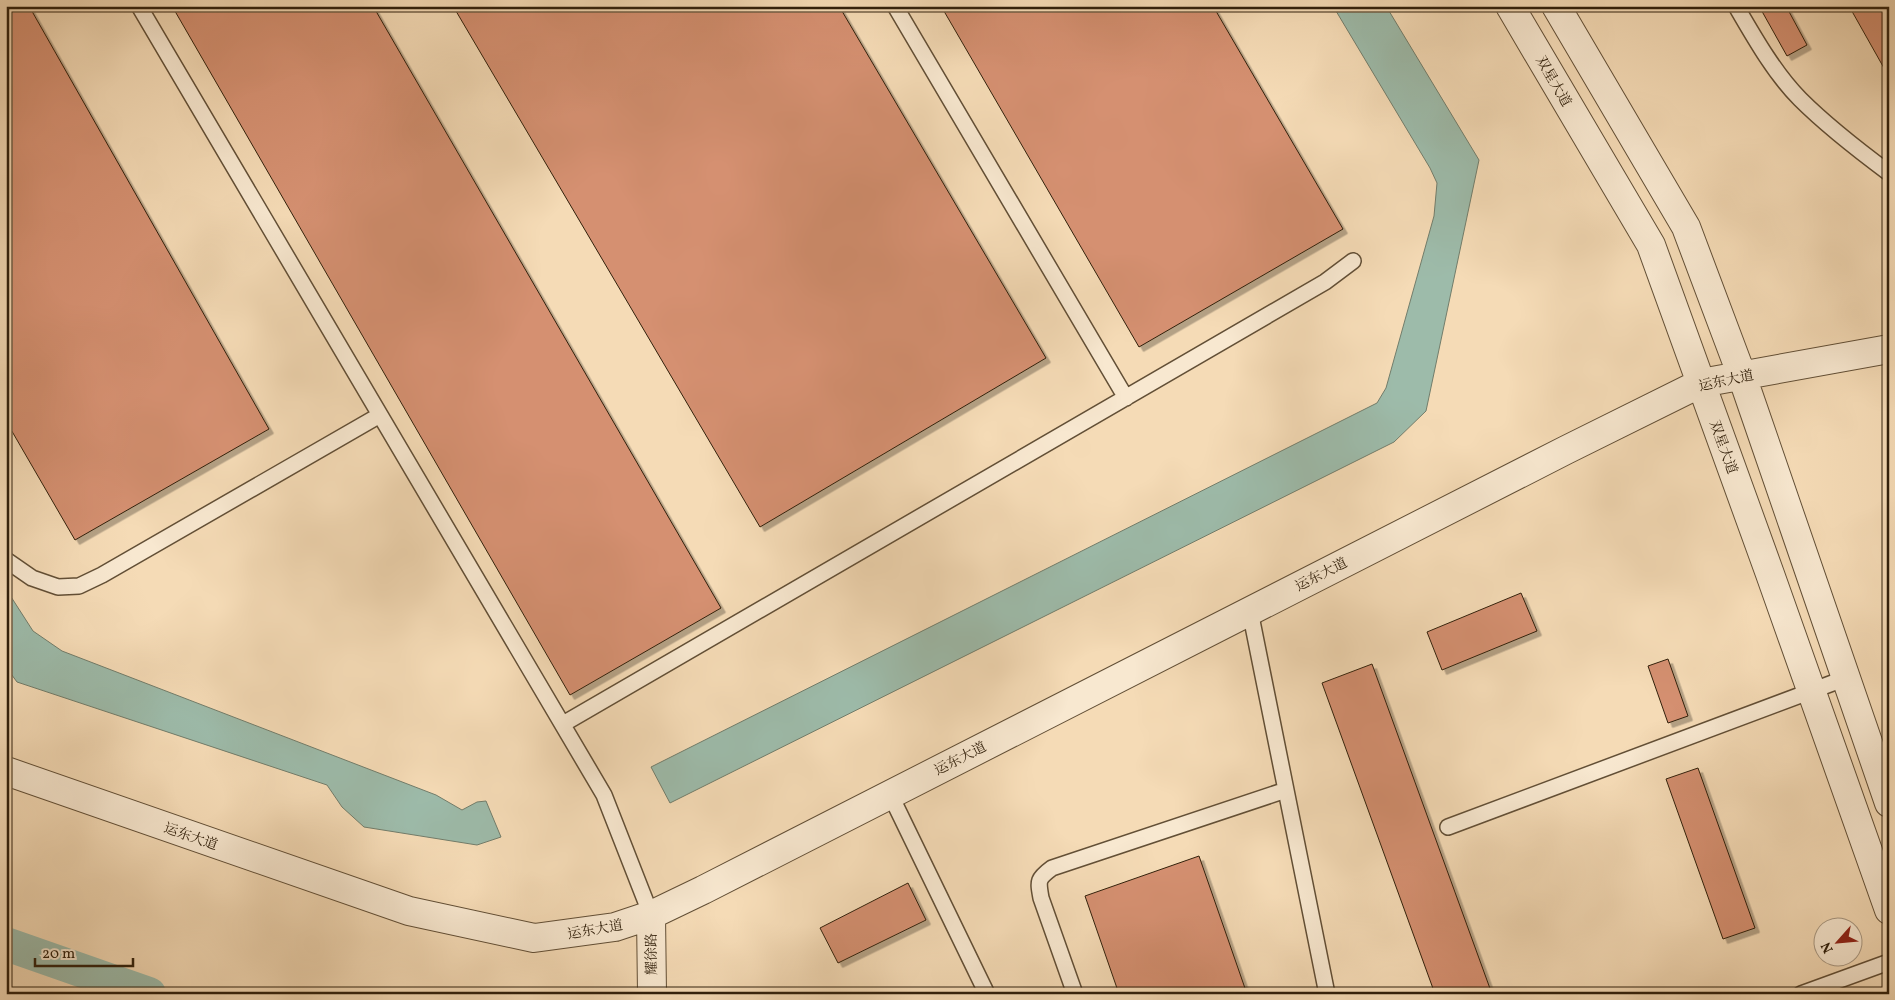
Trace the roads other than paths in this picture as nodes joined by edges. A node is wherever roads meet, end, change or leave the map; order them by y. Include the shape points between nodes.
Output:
1 (139, 6) edge
2 (895, 6) edge
3 (1510, 6) edge
4 (1556, 6) edge
5 (1736, 6) edge
6 (1889, 174) edge
7 (1353, 261) dead end
8 (1889, 349) edge
9 (1742, 376) junction
10 (1701, 383) junction
11 (1126, 398) junction
12 (380, 415) junction
13 (6, 560) edge
14 (1250, 611) junction
15 (1846, 678) junction
16 (1811, 691) junction
17 (562, 724) junction
18 (6, 771) edge
19 (1286, 790) junction
20 (890, 794) junction
21 (1889, 803) edge
22 (1448, 827) dead end
23 (1889, 910) edge
24 (651, 915) junction
25 (1889, 962) edge
26 (652, 994) edge
27 (987, 994) edge
28 (1075, 994) edge
29 (1327, 994) edge
30 (1801, 994) edge

1 - 12 lane
2 - 11 lane
3 - 10 street, 双星大道 via 1651,245
4 - 9 street via 1686,227
5 - 6 lane via 1761,49 1799,98 1849,144
7 - 11 lane via 1325,282
8 - 9 street, 运东大道
9 - 10 street, 运东大道
9 - 15 street
10 - 14 street, 运东大道
10 - 16 street, 双星大道
11 - 17 lane
12 - 13 lane via 79,586 58,587 32,578
12 - 17 lane
14 - 19 lane
14 - 20 street, 运东大道
15 - 16 lane
15 - 21 street
16 - 22 lane
16 - 23 street, 双星大道
17 - 24 lane via 604,795
18 - 24 street, 运东大道 via 409,912 534,938 615,927
19 - 28 lane via 1052,868 1042,876 1038,882 1041,898
19 - 29 lane
20 - 24 street, 运东大道
20 - 27 lane
24 - 26 street, 耀徐路
25 - 30 lane

